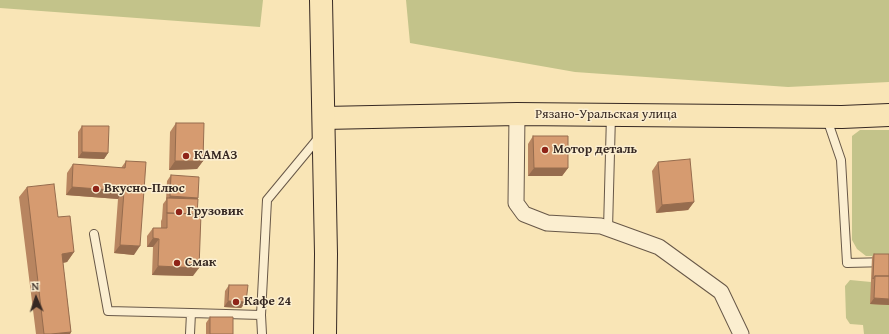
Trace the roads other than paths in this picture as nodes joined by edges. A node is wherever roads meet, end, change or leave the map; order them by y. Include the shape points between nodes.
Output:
1 (321, 0) edge
2 (517, 114) junction
3 (611, 115) junction
4 (889, 115) edge
5 (826, 116) junction
6 (324, 124) junction
7 (608, 228) junction
8 (94, 234) dead end
9 (889, 262) edge
10 (191, 313) junction
11 (261, 315) junction
12 (190, 334) edge
13 (262, 334) edge
14 (325, 334) edge
15 (741, 334) edge

1 - 6 main road
2 - 3 main road, Рязано-Уральская улица
2 - 6 main road, Рязано-Уральская улица
2 - 7 street via 516,203 524,214 547,223
3 - 5 main road, Рязано-Уральская улица
3 - 7 lane
4 - 5 main road, Рязано-Уральская улица
5 - 9 lane via 841,160 847,263
6 - 11 lane via 267,200
6 - 14 main road
7 - 15 street via 659,247 721,292
8 - 10 lane via 108,311
10 - 11 lane
10 - 12 lane
11 - 13 lane

